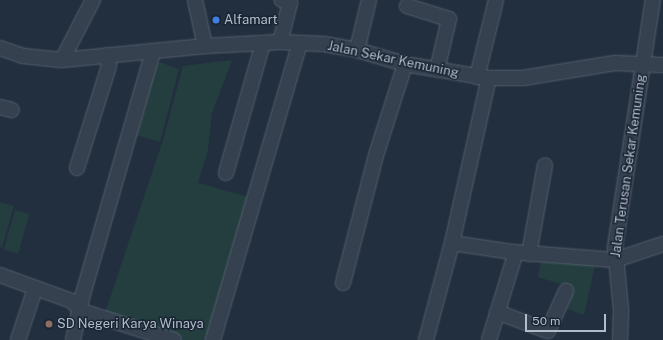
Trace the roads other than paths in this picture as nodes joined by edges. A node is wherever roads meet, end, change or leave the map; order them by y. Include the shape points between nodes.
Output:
1 (92, 0) edge
2 (195, 0) edge
3 (369, 0) edge
4 (496, 0) edge
5 (653, 0) edge
6 (288, 1) edge
7 (407, 6) dead end
8 (280, 42) junction
9 (263, 43) junction
10 (300, 43) junction
11 (205, 46) junction
12 (0, 48) edge
13 (357, 50) junction
14 (153, 51) junction
15 (107, 56) junction
16 (62, 60) junction
17 (405, 64) junction
18 (642, 64) junction
19 (663, 65) edge
20 (437, 70) junction
21 (483, 77) junction
22 (545, 165) dead end
23 (77, 168) dead end
24 (226, 173) dead end
25 (452, 243) junction
26 (663, 244) edge
27 (529, 254) junction
28 (514, 258) dead end
29 (616, 260) junction
30 (0, 275) edge
31 (343, 283) dead end
32 (36, 289) junction
33 (566, 291) dead end
34 (81, 311) junction
35 (497, 312) junction
36 (18, 340) edge
37 (73, 340) edge
38 (174, 340) edge
39 (213, 340) edge
40 (426, 340) edge
41 (489, 340) edge
42 (620, 340) edge

1 - 16 street
2 - 11 street
3 - 13 street
4 - 21 street
5 - 18 street, Jalan Terusan Sekar Kemuning
6 - 8 street
7 - 20 street via 449,19
8 - 9 street, Jalan Sekar Kemuning
8 - 10 street, Jalan Sekar Kemuning
9 - 11 street, Jalan Sekar Kemuning
9 - 24 street
10 - 13 street, Jalan Sekar Kemuning
10 - 39 street
11 - 14 street, Jalan Sekar Kemuning
12 - 16 street, Jalan Sekar Kemuning via 23,56
13 - 17 street, Jalan Sekar Kemuning
14 - 15 street, Jalan Sekar Kemuning
14 - 34 street via 81,302
15 - 16 street, Jalan Sekar Kemuning
15 - 23 street via 109,66
17 - 20 street, Jalan Sekar Kemuning
17 - 31 street via 377,152
18 - 19 street, Jalan Sekar Kemuning
18 - 21 street, Jalan Sekar Kemuning via 615,63 523,78
18 - 29 street, Jalan Terusan Sekar Kemuning via 615,247
20 - 21 street, Jalan Sekar Kemuning
21 - 25 street
22 - 27 street
25 - 27 street
25 - 40 street
26 - 29 street
27 - 29 street
28 - 35 street
29 - 42 street, Jalan Terusan Sekar Kemuning via 621,310
30 - 32 street
32 - 34 street via 72,302
32 - 36 street
33 - 35 street via 548,331
34 - 37 street
34 - 38 street
35 - 41 street

